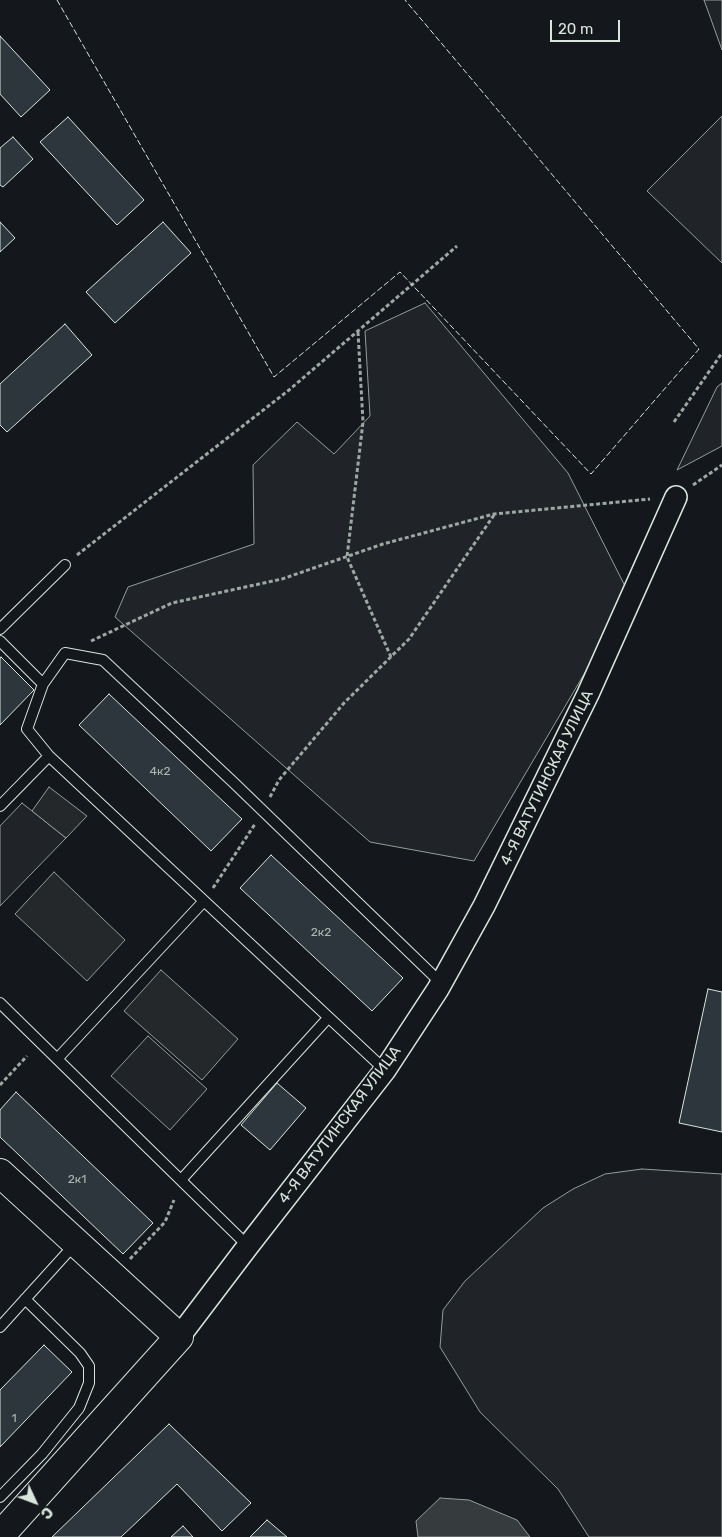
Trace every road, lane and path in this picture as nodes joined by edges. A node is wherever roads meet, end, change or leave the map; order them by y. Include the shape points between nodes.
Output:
1 (457, 246) dead end
2 (358, 331) junction
3 (722, 353) edge
4 (674, 422) dead end
5 (722, 465) edge
6 (676, 497) junction
7 (494, 514) junction
8 (347, 556) junction
9 (65, 565) joint
10 (0, 629) edge
11 (0, 641) edge
12 (65, 652) junction
13 (390, 657) junction
14 (43, 684) junction
15 (49, 756) junction
16 (0, 806) edge
17 (263, 811) junction
18 (204, 902) junction
19 (441, 983) junction
20 (0, 1003) edge
21 (328, 1018) junction
22 (27, 1056) dead end
23 (58, 1058) junction
24 (385, 1070) junction
25 (0, 1085) edge
26 (0, 1173) edge
27 (181, 1180) junction
28 (174, 1200) dead end
29 (76, 1244) junction
30 (248, 1246) junction
31 (129, 1260) dead end
32 (25, 1300) junction
33 (0, 1326) edge
34 (179, 1337) junction
35 (0, 1497) edge
36 (0, 1536) edge

1 - 2 path
2 - 8 path via 363,422
2 - 9 path via 289,390
3 - 4 path
5 - 6 path
6 - 7 path
6 - 19 street, 4-Я ВАТУТИНСКАЯ УЛИЦА via 588,694 484,906
7 - 8 path
7 - 13 path via 409,639
8 - 12 path via 282,579 172,603
8 - 13 path
9 - 10 lane
11 - 14 lane
12 - 14 lane
12 - 17 lane via 103,660
13 - 17 path via 344,703 279,780
14 - 15 lane via 27,729
15 - 16 lane
15 - 18 lane
17 - 18 path
17 - 19 lane
18 - 21 lane
18 - 23 lane
19 - 24 street, 4-Я ВАТУТИНСКАЯ УЛИЦА
20 - 23 lane
21 - 24 lane
21 - 27 lane
22 - 25 path
23 - 27 lane
24 - 30 street, 4-Я ВАТУТИНСКАЯ УЛИЦА
26 - 29 street
27 - 30 lane
28 - 31 path via 165,1222
29 - 32 lane
29 - 34 street
30 - 34 street, 4-Я ВАТУТИНСКАЯ УЛИЦА
32 - 33 lane
32 - 35 lane via 80,1353 90,1366 89,1383 79,1408 42,1454
34 - 36 street, 4-Я ВАТУТИНСКАЯ УЛИЦА

